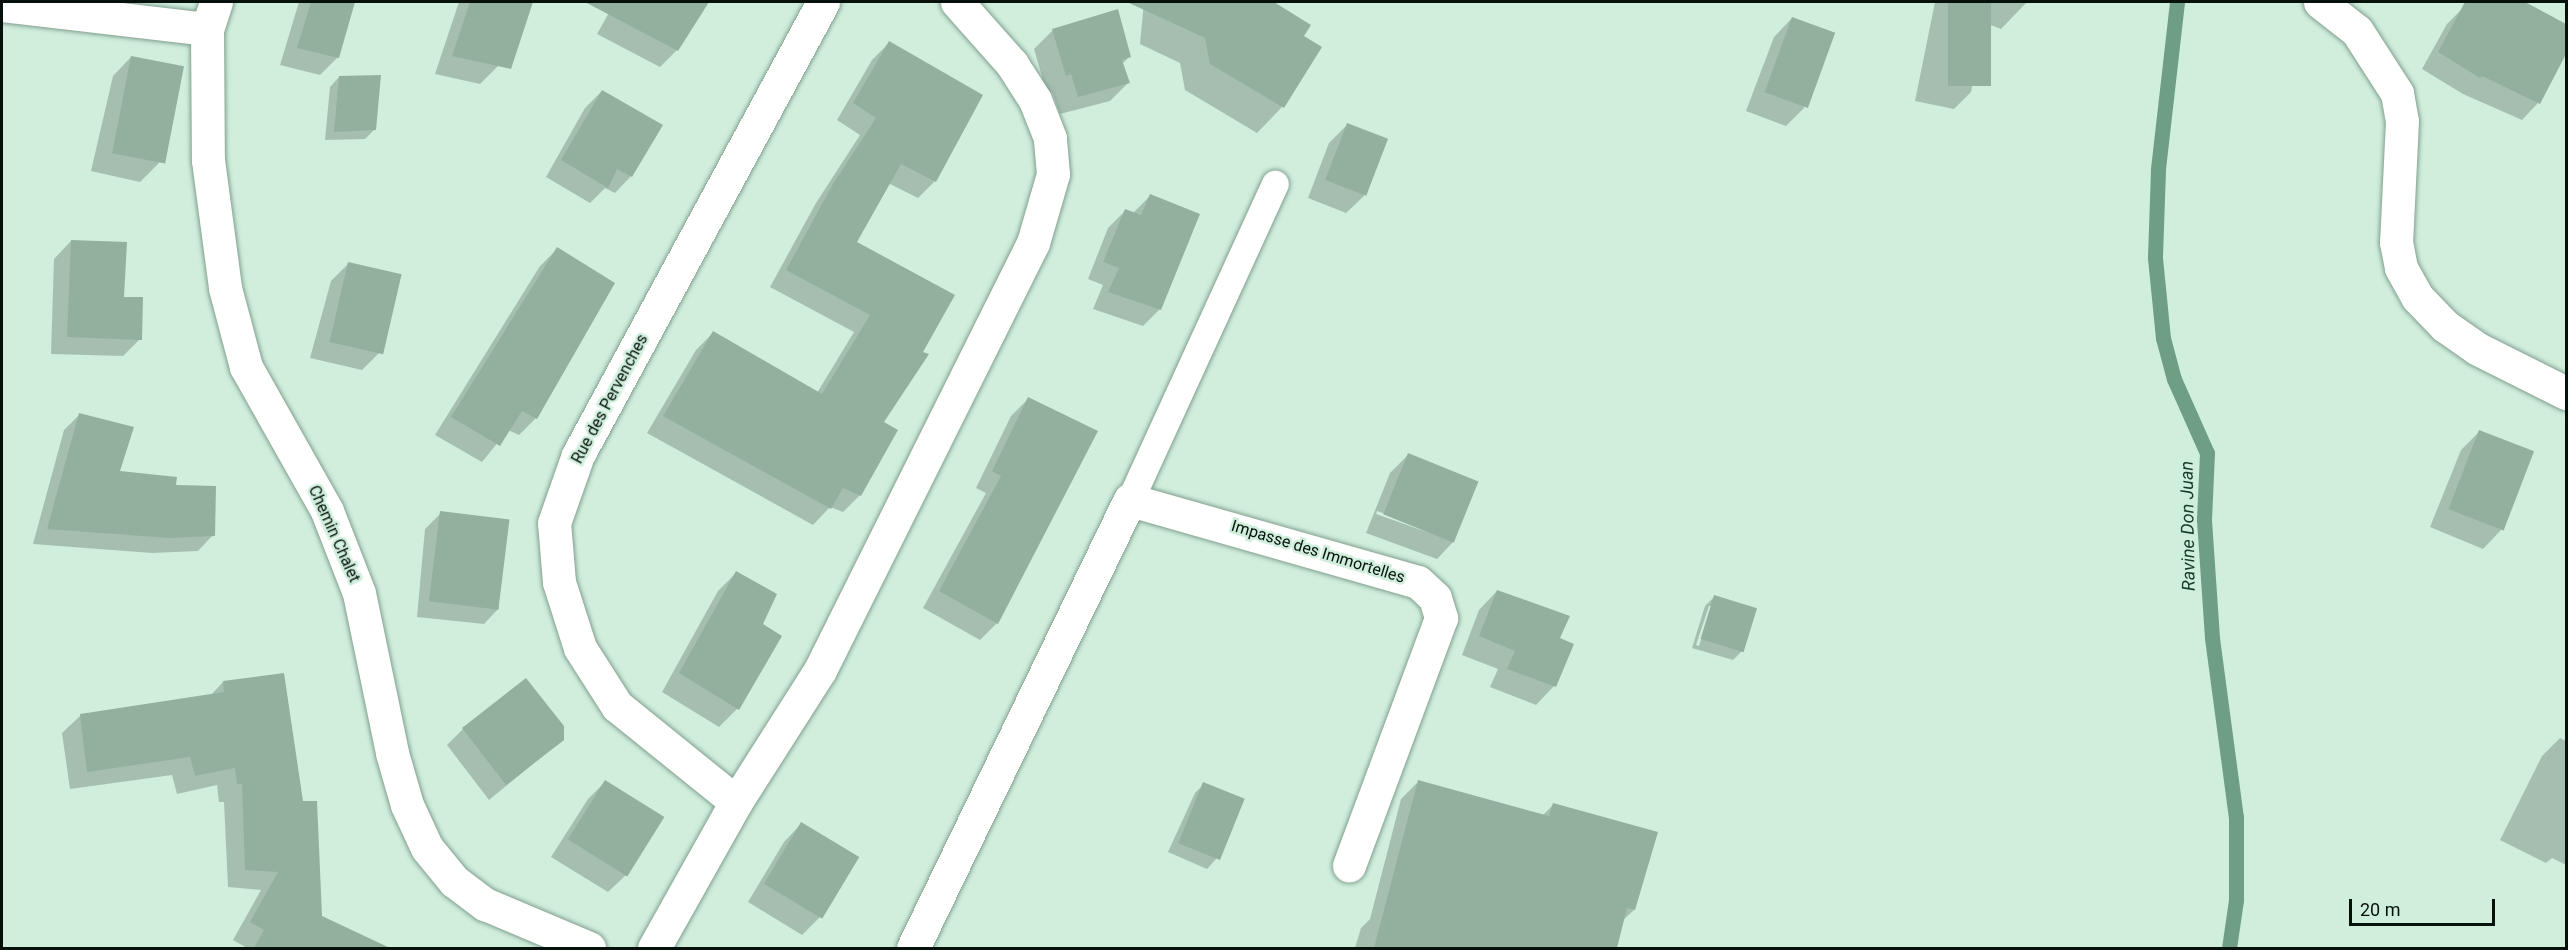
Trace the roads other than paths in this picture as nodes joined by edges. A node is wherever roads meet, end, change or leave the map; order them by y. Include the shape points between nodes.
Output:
1 (823, 2) edge
2 (957, 2) edge
3 (2320, 2) edge
4 (2, 5) edge
5 (212, 15) edge
6 (1275, 184) dead end
7 (2566, 393) edge
8 (1130, 500) junction
9 (736, 802) junction
10 (1349, 865) dead end
11 (589, 948) edge
12 (654, 948) edge
13 (914, 948) edge

1 - 9 street, Rue des Pervenches via 578,455 554,523 559,582 580,648 598,677 617,706
2 - 9 street via 1012,64 1035,100 1050,138 1053,174 1033,243 820,670
3 - 7 street via 2357,31 2397,93 2402,121 2396,242 2401,268 2417,297 2445,326 2476,348
4 - 5 street
5 - 11 street, Chemin Chalet via 208,160 225,288 246,367 327,511 359,592 392,753 407,805 427,848 454,881 485,904
6 - 8 lane
8 - 10 street, Impasse des Immortelles via 1418,582 1435,598 1441,618
8 - 13 street
9 - 12 street

